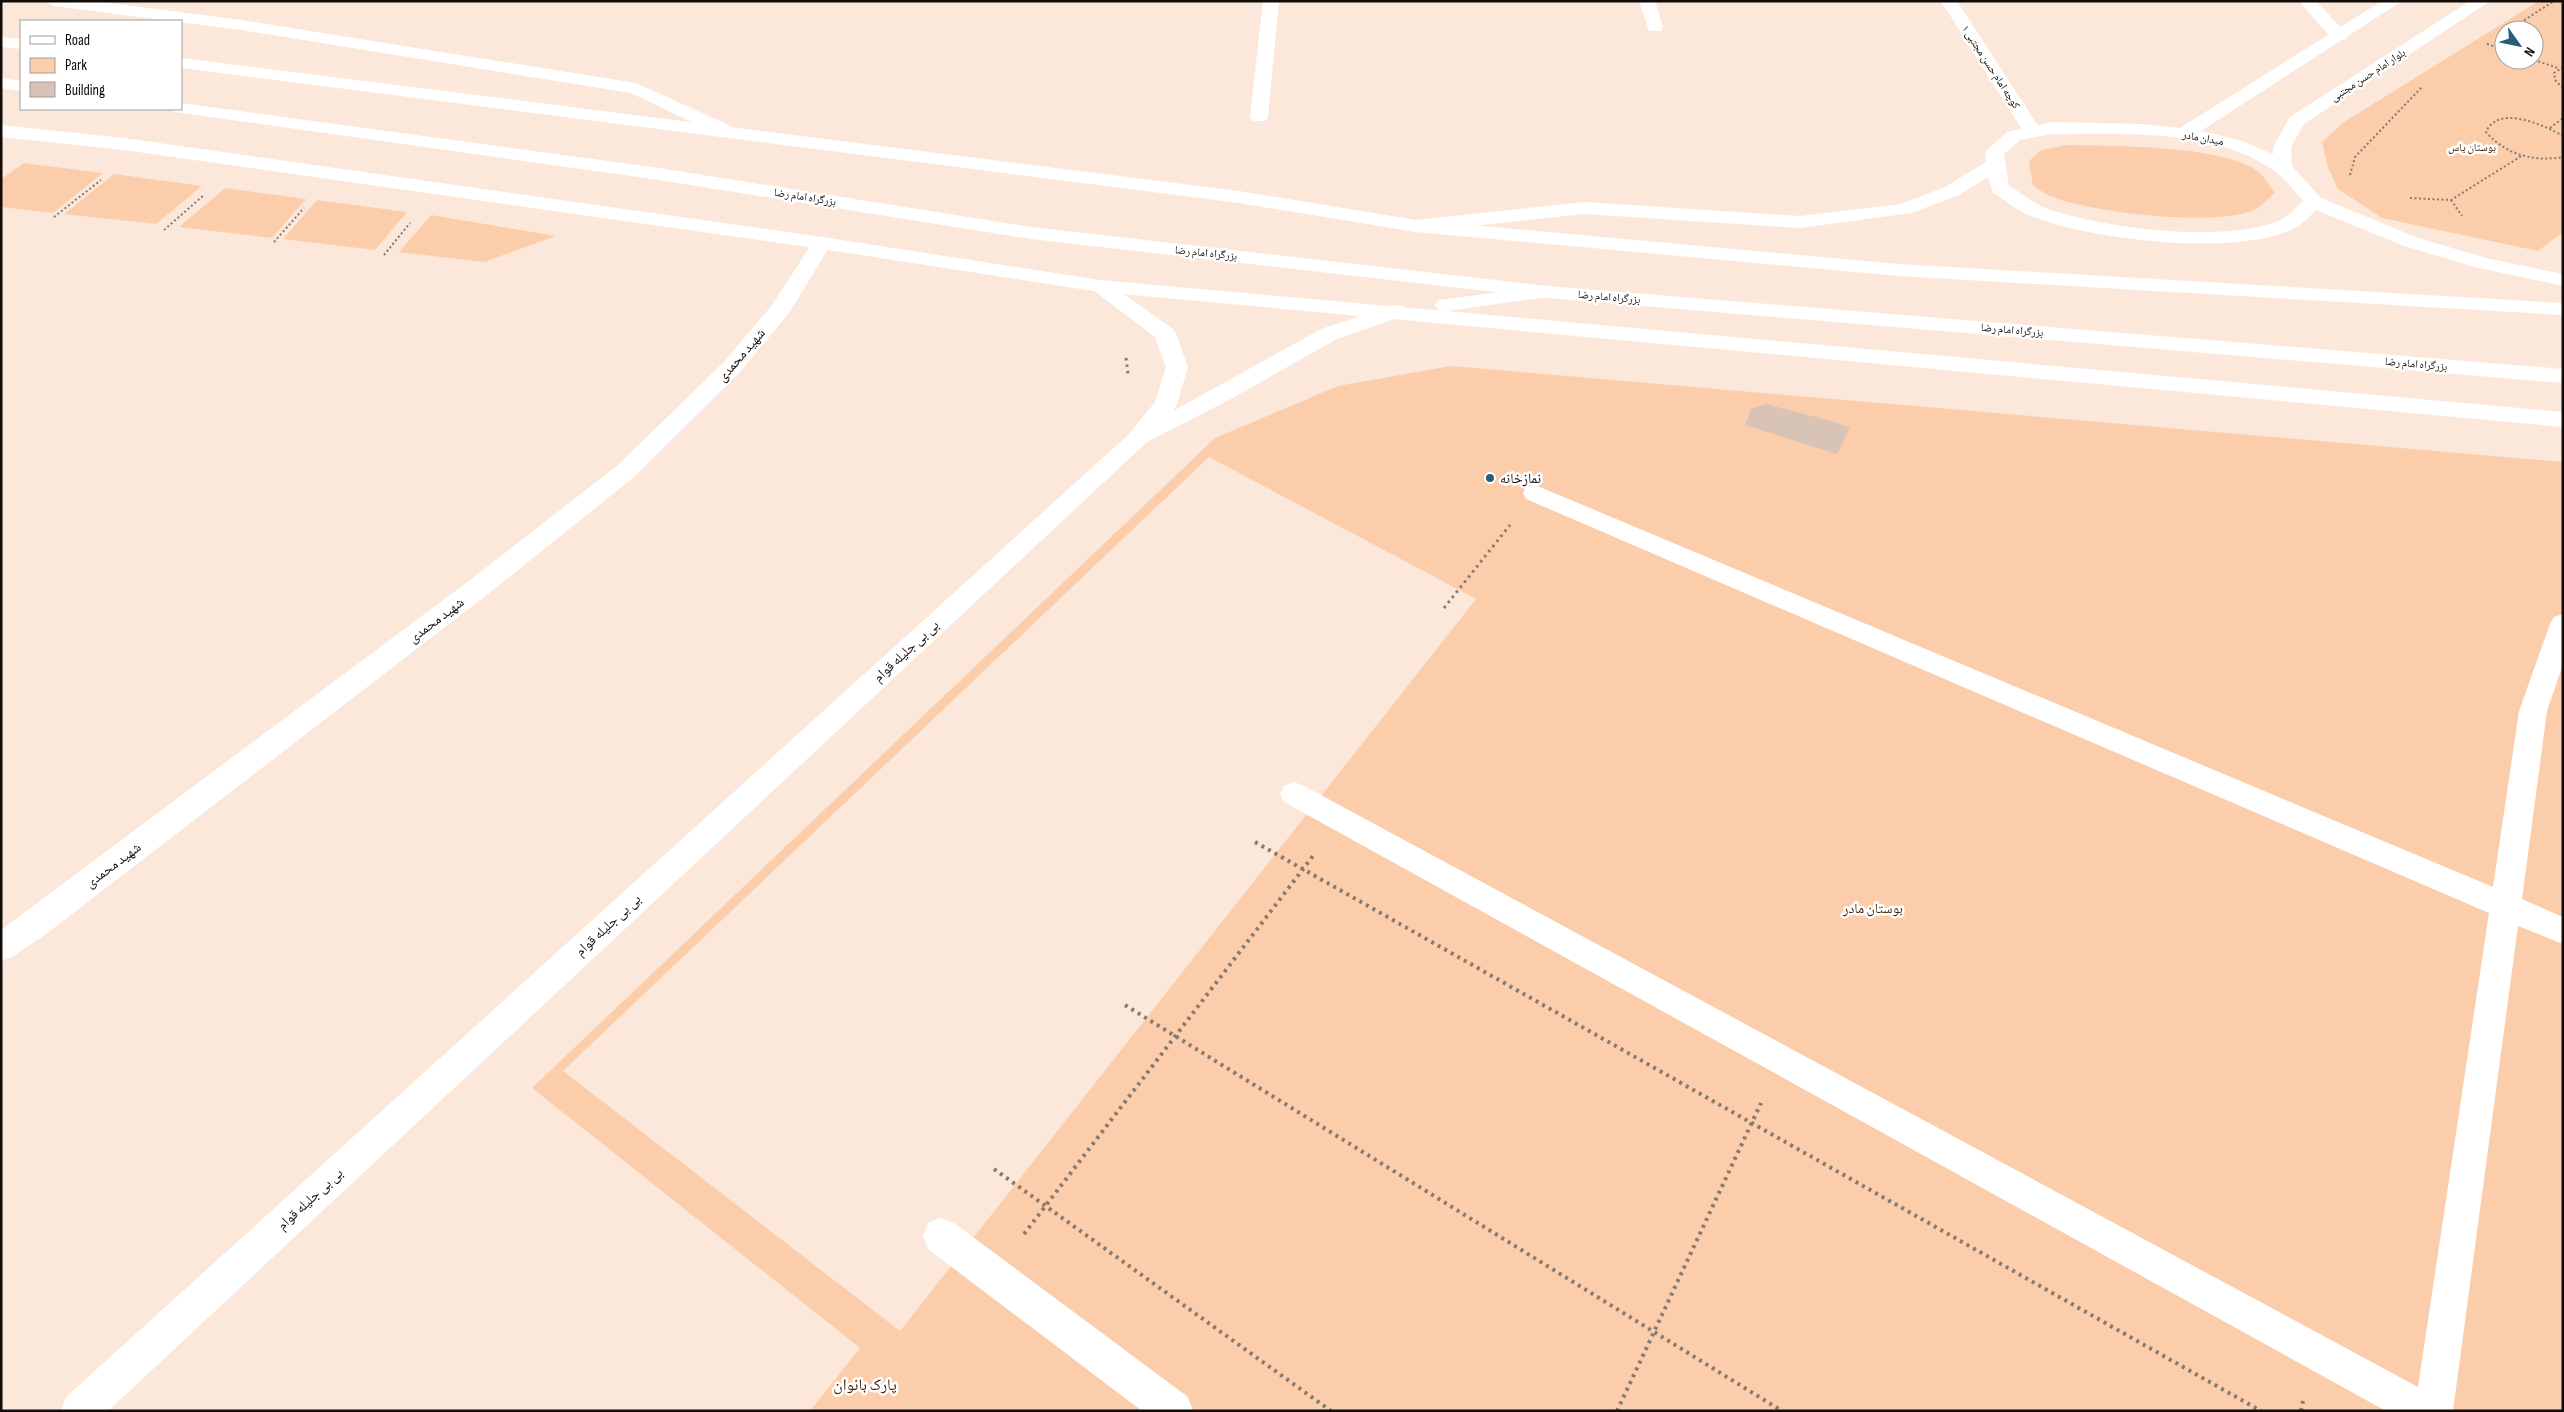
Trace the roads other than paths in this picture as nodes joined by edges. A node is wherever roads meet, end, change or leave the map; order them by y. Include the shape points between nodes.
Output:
1 (54, 1) edge
2 (1271, 1) edge
3 (1647, 1) edge
4 (1949, 1) edge
5 (2307, 1) edge
6 (2394, 1) edge
7 (2482, 1) edge
8 (1655, 27) dead end
9 (2339, 36) junction
10 (1, 42) edge
11 (20, 44) edge
12 (182, 63) edge
13 (1, 83) edge
14 (20, 86) edge
15 (2238, 99) junction
16 (182, 108) edge
17 (1259, 117) dead end
18 (2297, 121) junction
19 (724, 130) junction
20 (1, 131) edge
21 (2033, 132) junction
22 (2183, 134) junction
23 (1996, 164) junction
24 (2283, 168) junction
25 (2314, 202) junction
26 (1416, 226) junction
27 (822, 243) junction
28 (2563, 280) edge
29 (1100, 286) junction
30 (1548, 292) junction
31 (2563, 309) edge
32 (1395, 312) junction
33 (2563, 376) edge
34 (2563, 420) edge
35 (1136, 440) junction
36 (1535, 493) road end
37 (2563, 624) edge
38 (1294, 794) dead end
39 (2505, 906) junction
40 (2563, 931) edge
41 (1, 947) edge
42 (941, 1236) dead end
43 (80, 1411) edge
44 (1174, 1411) edge
45 (2425, 1411) edge
46 (2434, 1411) edge

1 - 19 main road via 241,26 636,88
2 - 17 main road
3 - 8 main road
4 - 21 main road, کوچه امام حسن مجتبی ۱
5 - 9 main road
6 - 9 main road
7 - 18 main road, بلوار امام حسن مجتبی
9 - 15 main road
10 - 11 main road
12 - 19 main road
13 - 14 main road
15 - 18 main road via 2226,114 2226,122 2239,135 2274,138 2287,134
15 - 22 main road
16 - 30 main road, بزرگراه امام رضا via 659,174 1031,234
18 - 24 main road, بلوار امام حسن مجتبی via 2282,147
19 - 26 main road via 1240,197
20 - 27 main road via 124,144
21 - 22 main road, میدان مادر via 2052,128
21 - 23 main road, میدان مادر via 2014,136 1994,152
22 - 24 main road, میدان مادر via 2242,146
23 - 25 main road via 2000,189 2036,211 2098,227 2174,236 2250,236 2285,226
23 - 26 main road via 1952,191 1905,209 1800,222 1584,208
24 - 25 main road, میدان مادر
25 - 28 main road via 2411,242 2482,263
26 - 31 main road via 1899,270
27 - 29 main road
27 - 41 main road, شهید محمدی via 781,308 732,367 626,471 456,605
29 - 32 main road
29 - 35 main road via 1165,334 1177,367 1166,404
30 - 32 main road
30 - 33 main road, بزرگراه امام رضا
32 - 34 main road
32 - 35 main road via 1329,334
35 - 43 main road, بی بی جلیله قوام
36 - 39 main road
37 - 39 main road via 2532,711
38 - 45 main road
39 - 40 main road
39 - 46 main road
42 - 44 main road

